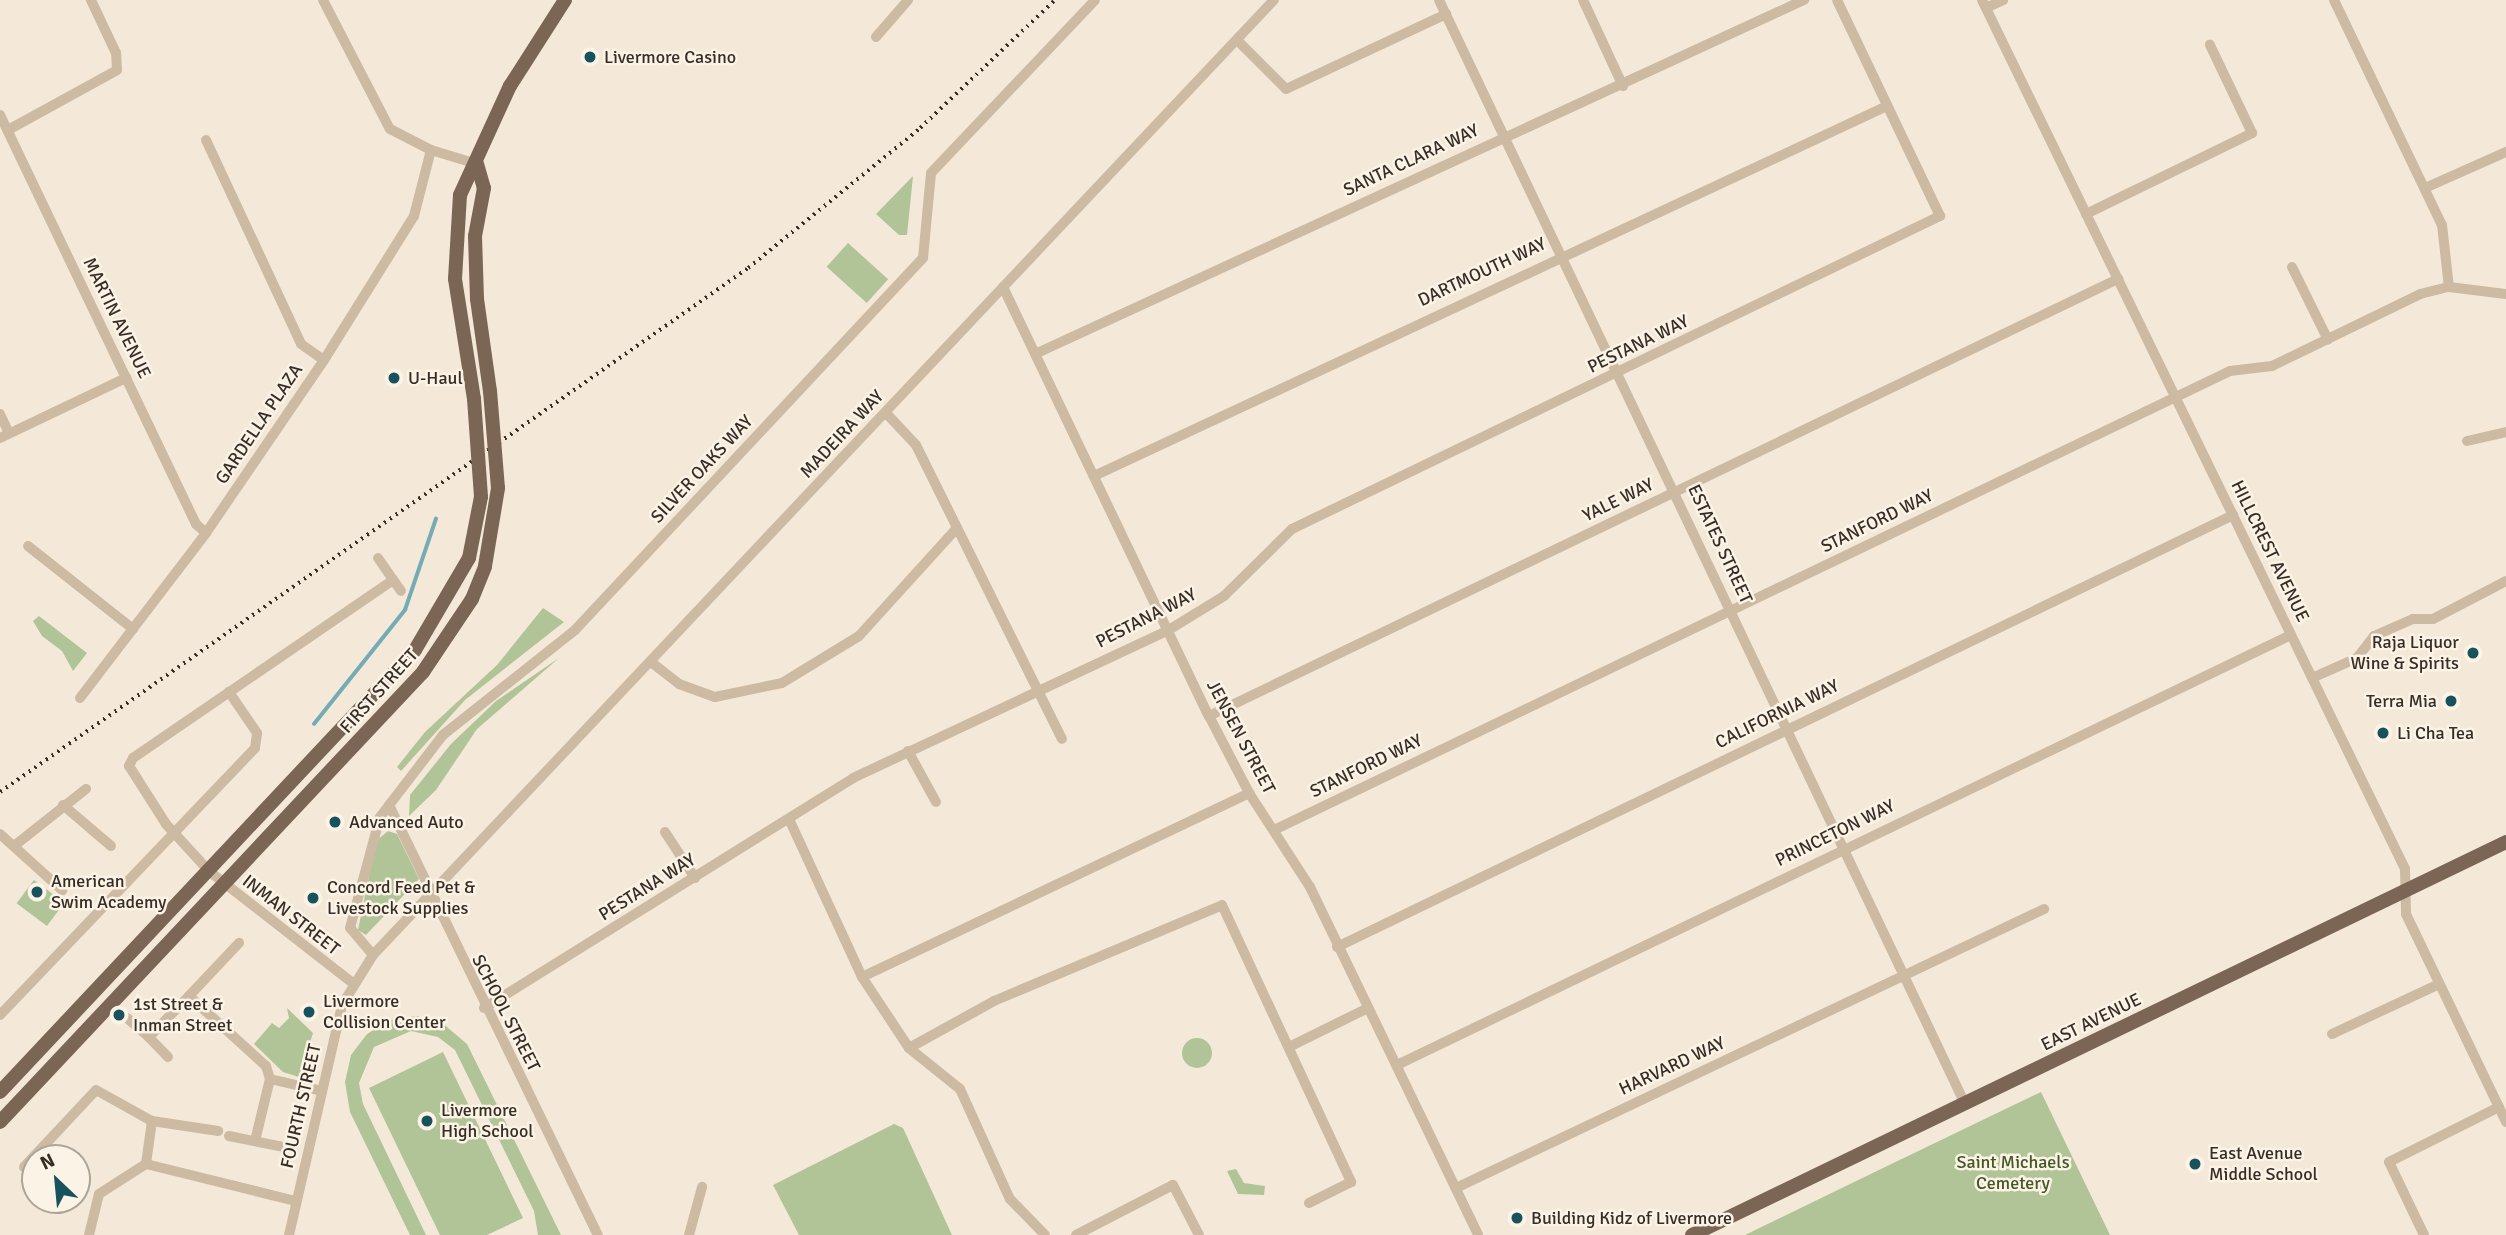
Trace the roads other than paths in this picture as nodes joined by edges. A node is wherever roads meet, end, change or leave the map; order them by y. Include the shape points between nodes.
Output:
1 (91, 0) edge
2 (323, 0) edge
3 (565, 0) edge
4 (908, 0) edge
5 (1095, 0) edge
6 (1274, 0) edge
7 (1439, 0) edge
8 (1583, 0) edge
9 (1804, 0) edge
10 (1837, 0) edge
11 (2003, 0) edge
12 (2334, 0) edge
13 (1984, 4) edge
14 (1446, 14) junction
15 (876, 37) dead end
16 (1237, 40) junction
17 (2210, 46) dead end
18 (1623, 86) junction
19 (1887, 106) junction
20 (0, 115) edge
21 (8, 130) junction
22 (1504, 135) junction
23 (206, 140) dead end
24 (431, 150) junction
25 (2506, 152) edge
26 (477, 163) junction
27 (2425, 188) junction
28 (2086, 214) junction
29 (1562, 254) junction
30 (2291, 267) dead end
31 (2118, 279) junction
32 (1003, 287) junction
33 (2449, 287) junction
34 (2506, 294) edge
35 (2328, 340) junction
36 (1035, 354) junction
37 (324, 360) junction
38 (1617, 374) junction
39 (126, 378) junction
40 (2175, 397) junction
41 (886, 413) junction
42 (0, 414) edge
43 (2506, 432) edge
44 (5, 435) edge
45 (2468, 441) dead end
46 (1094, 476) junction
47 (1676, 491) junction
48 (2233, 515) junction
49 (957, 527) junction
50 (206, 533) junction
51 (28, 546) dead end
52 (378, 558) dead end
53 (393, 580) junction
54 (2506, 581) edge
55 (401, 591) dead end
56 (1732, 610) junction
57 (133, 629) junction
58 (1167, 631) junction
59 (2291, 635) junction
60 (651, 662) junction
61 (2312, 678) junction
62 (1035, 690) junction
63 (229, 692) junction
64 (79, 698) dead end
65 (1209, 716) junction
66 (1785, 729) junction
67 (1062, 739) dead end
68 (908, 751) junction
69 (86, 789) dead end
70 (1248, 793) junction
71 (936, 802) dead end
72 (63, 805) junction
73 (389, 805) junction
74 (789, 818) junction
75 (1274, 830) junction
76 (665, 832) dead end
77 (0, 834) edge
78 (176, 835) junction
79 (2506, 842) edge
80 (15, 846) junction
81 (111, 846) dead end
82 (1841, 849) junction
83 (209, 871) junction
84 (695, 878) junction
85 (225, 887) junction
86 (2407, 889) junction
87 (62, 890) dead end
88 (432, 890) junction
89 (2044, 909) dead end
90 (239, 943) dead end
91 (1337, 947) junction
92 (373, 955) junction
93 (1903, 976) junction
94 (862, 977) junction
95 (354, 984) junction
96 (2439, 984) junction
97 (189, 996) junction
98 (484, 1008) junction
99 (1368, 1008) junction
100 (0, 1015) edge
101 (127, 1018) dead end
102 (2332, 1034) dead end
103 (149, 1037) junction
104 (1291, 1045) junction
105 (909, 1048) junction
106 (168, 1057) dead end
107 (1397, 1065) junction
108 (270, 1080) junction
109 (322, 1091) junction
110 (0, 1092) edge
111 (1965, 1104) junction
112 (2499, 1107) junction
113 (152, 1121) junction
114 (0, 1122) edge
115 (2506, 1122) edge
116 (218, 1131) dead end
117 (229, 1136) dead end
118 (255, 1141) junction
119 (46, 1144) edge
120 (283, 1147) dead end
121 (146, 1164) junction
122 (702, 1187) dead end
123 (1456, 1188) junction
124 (296, 1201) junction
125 (1309, 1203) dead end
126 (89, 1235) edge
127 (289, 1235) edge
128 (598, 1235) edge
129 (688, 1235) edge
130 (1045, 1235) edge
131 (1076, 1235) edge
132 (1199, 1235) edge
133 (1478, 1235) edge
134 (1692, 1235) edge
135 (2424, 1235) edge

1 - 21 street via 116,53 117,70 108,81
2 - 24 street via 380,118
3 - 26 main road, FIRST STREET via 510,86
4 - 15 street
5 - 73 street, SILVER OAKS WAY via 931,173 923,258 575,629 467,711
6 - 16 street, MADEIRA WAY
7 - 14 street, ESTATES STREET
8 - 18 street
9 - 18 street, SANTA CLARA WAY
10 - 19 street
11 - 13 street
12 - 27 street
13 - 28 street, HILLCREST AVENUE
14 - 16 street via 1286,89
14 - 22 street, ESTATES STREET
16 - 32 street, MADEIRA WAY
17 - 28 street via 2252,134
18 - 22 street, SANTA CLARA WAY
19 - 29 street, DARTMOUTH WAY
19 - 38 street, PESTANA WAY via 1940,216
20 - 21 street, MARTIN AVENUE
21 - 39 street, MARTIN AVENUE
22 - 29 street, ESTATES STREET
22 - 36 street, SANTA CLARA WAY
23 - 37 street via 301,344
24 - 26 street
24 - 37 street, GARDELLA PLAZA via 414,216
25 - 27 street
26 - 83 main road, FIRST STREET, bridge via 460,195 454,236 481,497 469,558 433,627
26 - 85 main road, FIRST STREET, bridge via 484,188 475,236 477,299 498,488 485,566 452,635
27 - 33 street via 2442,225
28 - 31 street, HILLCREST AVENUE
29 - 38 street, ESTATES STREET
29 - 46 street, DARTMOUTH WAY
30 - 35 street
31 - 40 street, HILLCREST AVENUE
31 - 47 street, YALE WAY
32 - 36 street, JENSEN STREET
32 - 41 street, MADEIRA WAY
33 - 34 street, STANFORD WAY
33 - 35 street, STANFORD WAY via 2420,294
35 - 40 street, STANFORD WAY via 2272,366 2230,371
36 - 46 street, JENSEN STREET
37 - 50 street, GARDELLA PLAZA
38 - 47 street, ESTATES STREET
38 - 58 street, PESTANA WAY via 1292,529 1224,596
39 - 44 street
39 - 50 street, MARTIN AVENUE via 196,524
40 - 48 street, HILLCREST AVENUE
40 - 56 street, STANFORD WAY
41 - 49 street via 916,445
41 - 60 street, MADEIRA WAY
42 - 44 street
43 - 45 street
46 - 58 street, JENSEN STREET
47 - 56 street, ESTATES STREET
47 - 65 street, YALE WAY
48 - 59 street, HILLCREST AVENUE
48 - 66 street, CALIFORNIA WAY
49 - 60 street via 859,636 782,683 715,697 679,684
49 - 62 street
50 - 57 street, GARDELLA PLAZA
51 - 57 street
52 - 53 street
53 - 55 street
53 - 63 street
54 - 61 street via 2433,619 2413,619 2374,636 2357,658
56 - 66 street, ESTATES STREET
56 - 75 street, STANFORD WAY
57 - 64 street, GARDELLA PLAZA
58 - 62 street, PESTANA WAY
58 - 65 street, JENSEN STREET
59 - 61 street, HILLCREST AVENUE
59 - 82 street, PRINCETON WAY
60 - 88 street, MADEIRA WAY
61 - 86 street, HILLCREST AVENUE via 2405,869
62 - 67 street
62 - 68 street, PESTANA WAY
63 - 78 street via 257,733 255,748
63 - 78 street, INMAN STREET via 133,758 130,766
65 - 70 street, JENSEN STREET
66 - 82 street, ESTATES STREET
66 - 91 street, CALIFORNIA WAY
68 - 71 street
68 - 74 street, PESTANA WAY
69 - 72 street
70 - 75 street, JENSEN STREET
70 - 94 street
72 - 80 street
72 - 81 street
73 - 88 street, SCHOOL STREET
73 - 92 street, SILVER OAKS WAY via 375,826 350,928
74 - 84 street, PESTANA WAY
74 - 94 street
75 - 91 street, JENSEN STREET
76 - 84 street
77 - 80 street
78 - 83 street, INMAN STREET
78 - 100 street
79 - 86 main road, EAST AVENUE
80 - 87 street
82 - 93 street, ESTATES STREET
82 - 107 street, PRINCETON WAY
83 - 85 street, INMAN STREET
83 - 110 main road, FIRST STREET
84 - 98 street, PESTANA WAY
85 - 95 street, INMAN STREET
85 - 114 main road, FIRST STREET
86 - 96 street, HILLCREST AVENUE via 2406,914
86 - 111 main road, EAST AVENUE
88 - 92 street, FOURTH STREET
88 - 98 street, SCHOOL STREET
89 - 93 street, HARVARD WAY
90 - 97 street
91 - 99 street, JENSEN STREET
92 - 95 street, FOURTH STREET
93 - 111 street, ESTATES STREET
93 - 123 street, HARVARD WAY
94 - 105 street
95 - 109 street, FOURTH STREET via 342,1005
96 - 102 street
96 - 112 street, HILLCREST AVENUE
97 - 103 street
97 - 108 street via 266,1066
98 - 128 street, SCHOOL STREET
99 - 104 street
99 - 107 street, JENSEN STREET
101 - 103 street
103 - 106 street
104 - 105 street via 1222,905 994,1001
104 - 125 street via 1351,1182
105 - 130 street via 960,1088 1010,1199
107 - 123 street, JENSEN STREET
108 - 109 street
108 - 118 street
109 - 124 street, FOURTH STREET
111 - 134 main road, EAST AVENUE
112 - 115 street, HILLCREST AVENUE
112 - 135 street via 2389,1162
113 - 116 street
113 - 119 street via 96,1090
113 - 121 street
117 - 118 street
118 - 120 street
121 - 124 street
121 - 126 street via 99,1194
122 - 129 street
123 - 133 street, JENSEN STREET
124 - 127 street, FOURTH STREET
131 - 132 street via 1173,1185

